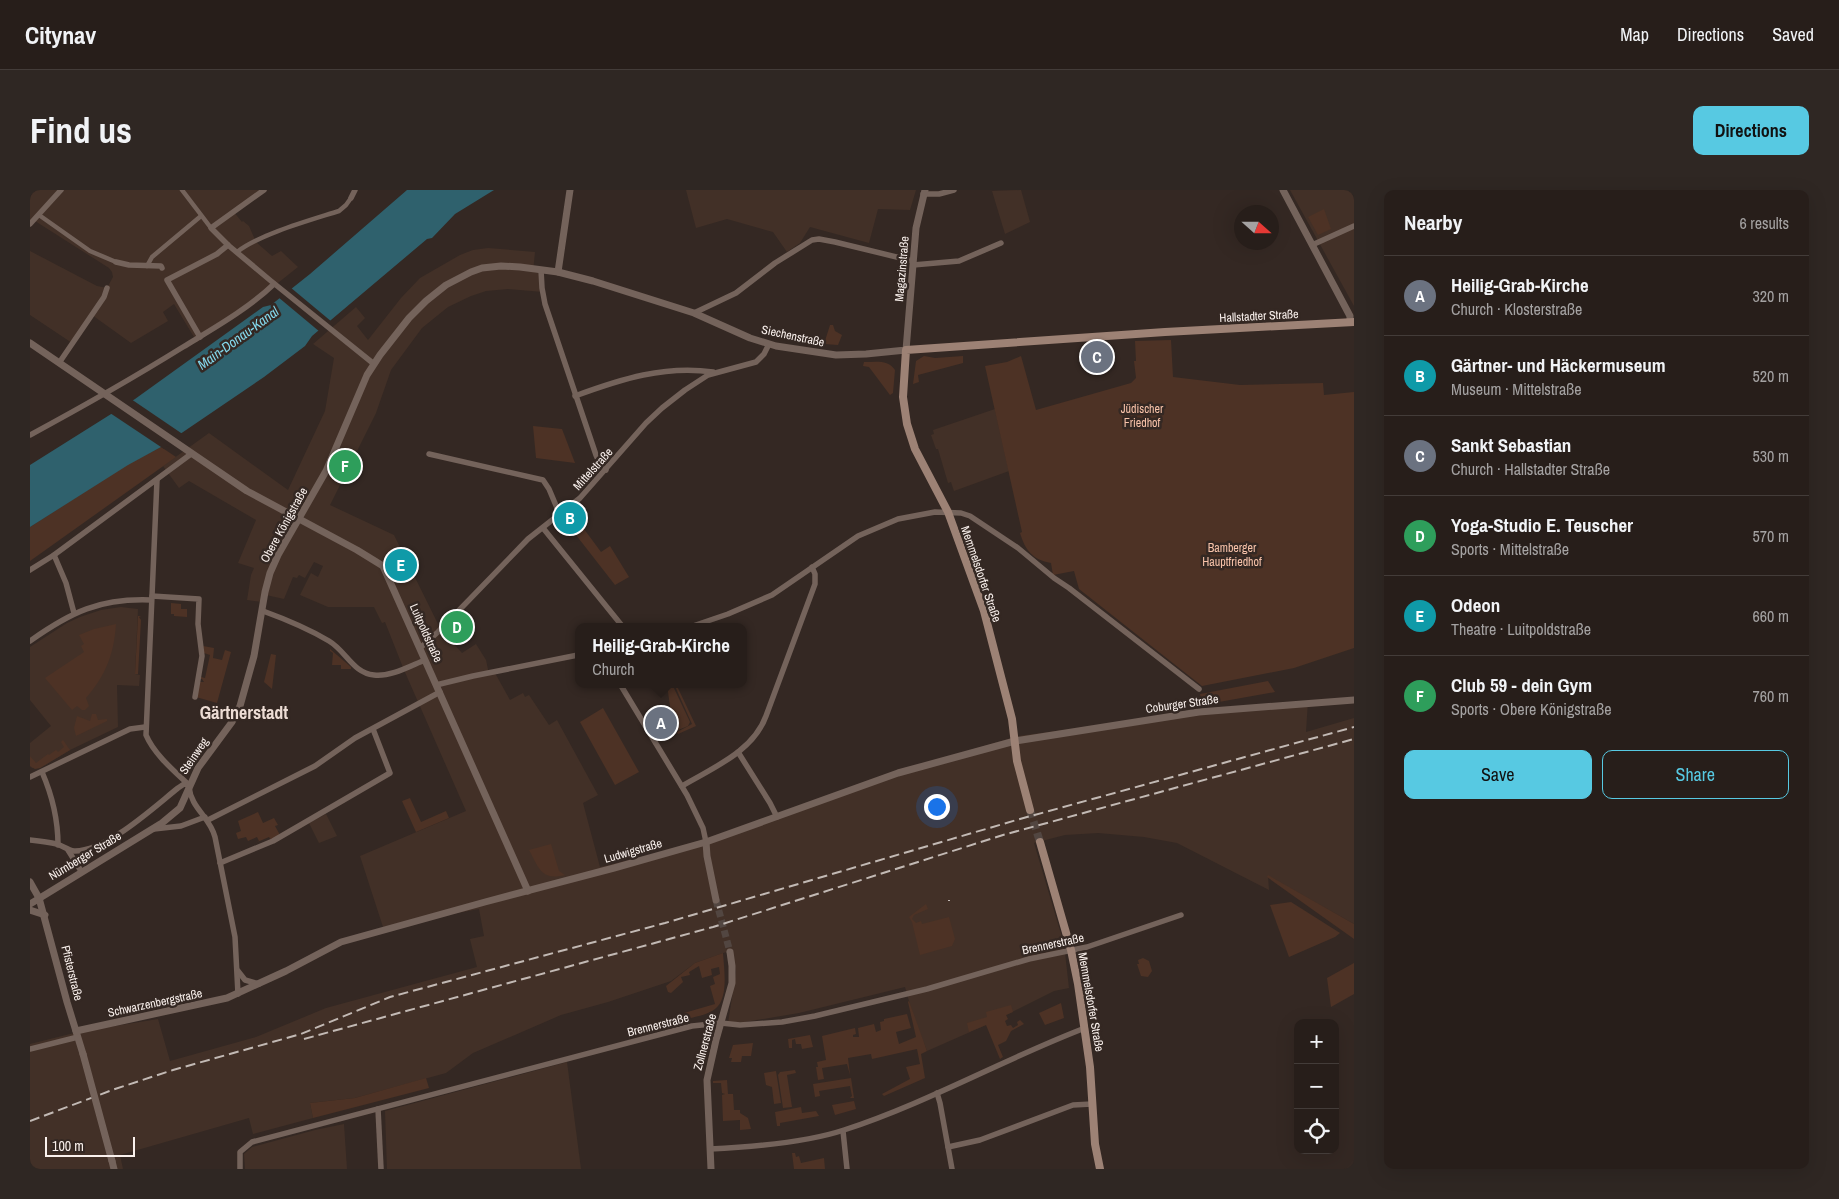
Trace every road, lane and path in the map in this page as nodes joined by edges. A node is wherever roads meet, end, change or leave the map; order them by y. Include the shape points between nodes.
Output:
1 (61, 190) edge
2 (182, 190) edge
3 (264, 190) edge
4 (355, 190) edge
5 (570, 190) edge
6 (954, 190) edge
7 (1283, 190) edge
8 (924, 192) edge
9 (351, 198) joint
10 (38, 215) junction
11 (201, 216) junction
12 (30, 224) edge
13 (1354, 226) edge
14 (211, 228) junction
15 (1001, 243) dead end
16 (228, 245) junction
17 (1312, 245) junction
18 (237, 252) junction
19 (116, 262) joint
20 (913, 263) junction
21 (147, 266) junction
22 (501, 266) joint
23 (162, 268) dead end
24 (542, 270) junction
25 (558, 272) junction
26 (276, 286) junction
27 (107, 288) dead end
28 (694, 313) junction
29 (1352, 322) edge
30 (200, 337) junction
31 (1092, 337) joint
32 (30, 343) edge
33 (769, 344) junction
34 (906, 350) junction
35 (59, 362) junction
36 (374, 364) junction
37 (716, 373) junction
38 (104, 395) junction
39 (576, 396) junction
40 (30, 434) edge
41 (189, 452) junction
42 (429, 454) dead end
43 (606, 470) junction
44 (157, 480) junction
45 (948, 512) junction
46 (560, 515) junction
47 (300, 519) junction
48 (543, 528) junction
49 (54, 555) junction
50 (812, 568) junction
51 (30, 570) edge
52 (151, 598) junction
53 (262, 610) junction
54 (74, 613) junction
55 (620, 623) edge
56 (702, 623) edge
57 (30, 641) edge
58 (420, 648) junction
59 (575, 656) edge
60 (426, 660) junction
61 (622, 688) edge
62 (438, 689) junction
63 (1199, 689) dead end
64 (195, 697) dead end
65 (1354, 700) edge
66 (240, 706) joint
67 (145, 727) junction
68 (373, 729) junction
69 (1015, 741) junction
70 (738, 752) junction
71 (42, 772) junction
72 (30, 776) edge
73 (189, 785) junction
74 (682, 786) junction
75 (1030, 810) tunnel mouth
76 (777, 817) junction
77 (206, 818) junction
78 (152, 829) junction
79 (30, 840) edge
80 (706, 842) junction
81 (1040, 842) tunnel mouth
82 (58, 844) junction
83 (68, 850) junction
84 (220, 863) junction
85 (81, 872) junction
86 (30, 882) edge
87 (528, 891) junction
88 (39, 898) junction
89 (716, 900) tunnel mouth
90 (30, 904) edge
91 (30, 910) edge
92 (45, 915) junction
93 (1181, 915) dead end
94 (1071, 950) junction
95 (730, 952) tunnel mouth
96 (237, 970) junction
97 (260, 984) junction
98 (238, 994) junction
99 (721, 1022) junction
100 (1085, 1028) junction
101 (77, 1034) junction
102 (30, 1049) edge
103 (937, 1094) junction
104 (1092, 1104) junction
105 (378, 1109) junction
106 (843, 1131) junction
107 (948, 1147) junction
108 (710, 1149) junction
109 (114, 1169) edge
110 (240, 1169) edge
111 (381, 1169) edge
112 (711, 1169) edge
113 (847, 1169) edge
114 (952, 1169) edge
115 (1100, 1169) edge

1 - 10 street
2 - 11 street
3 - 14 street
4 - 9 street
5 - 25 street
6 - 8 street via 939,194
7 - 17 street
8 - 20 street, Magazinstraße
9 - 18 street via 339,211 244,246
10 - 12 street
10 - 19 street via 90,251
11 - 14 street
11 - 21 street
13 - 17 street
14 - 16 street
15 - 20 street via 959,261
16 - 18 street
16 - 30 street via 167,280
17 - 29 street
18 - 26 street
19 - 21 street
20 - 28 street via 835,242 812,240 736,293
20 - 34 street, Magazinstraße
21 - 23 street
22 - 24 street, Siechenstraße
22 - 36 street, Obere Königstraße via 471,272 436,292 409,318
24 - 25 street, Siechenstraße
24 - 39 street via 545,304
25 - 28 street, Siechenstraße
26 - 30 street
26 - 36 street
27 - 35 street
28 - 33 street, Siechenstraße
29 - 31 main road, Hallstadter Straße
30 - 38 street
31 - 34 main road, Siechenstraße
32 - 35 street, Luitpoldstraße
33 - 34 street, Siechenstraße via 836,355
33 - 37 street, Mittelstraße via 756,362
34 - 45 main road, Memmelsdorfer Straße via 903,396 907,424 915,449
35 - 38 street, Luitpoldstraße
36 - 47 street, Obere Königstraße via 326,471
37 - 39 street via 689,369 653,372 624,378
37 - 43 street, Mittelstraße via 690,386 653,416
38 - 40 street
38 - 41 street, Luitpoldstraße
39 - 43 street via 598,461
41 - 44 street
41 - 47 street, Luitpoldstraße via 246,491
42 - 46 street via 543,480
43 - 46 street, Mittelstraße
44 - 49 street
44 - 52 street
45 - 50 street via 890,522 858,536
45 - 63 street via 970,516 1014,544
45 - 69 main road, Memmelsdorfer Straße via 984,611
46 - 48 street, Mittelstraße
47 - 53 street, Obere Königstraße via 270,573
47 - 58 street, Luitpoldstraße via 383,566
48 - 55 street
48 - 58 street, Mittelstraße via 528,539
49 - 51 street
49 - 54 street
50 - 56 street via 772,595
50 - 70 street via 815,584 764,722
52 - 54 street via 113,601
52 - 64 street via 199,599 202,656
52 - 67 street
53 - 60 street via 330,642 358,669 368,674 382,675
53 - 66 street, Obere Königstraße
54 - 57 street
58 - 60 street, Luitpoldstraße
59 - 62 street, Nürnberger Straße via 473,676
60 - 62 street, Luitpoldstraße
61 - 74 street
62 - 68 street, Nürnberger Straße
62 - 87 street, Luitpoldstraße
65 - 69 street, Coburger Straße via 1199,712
66 - 73 street, Steinweg
67 - 71 street via 130,729
67 - 73 street via 148,741
68 - 77 street, Nürnberger Straße via 315,766
68 - 84 street via 390,774 273,841
69 - 75 main road, Memmelsdorfer Straße
69 - 76 street, Ludwigstraße via 898,773
70 - 74 street
70 - 76 street
71 - 72 street
71 - 82 street via 56,818
73 - 77 street, Steinweg via 190,797
73 - 78 street, Nürnberger Straße via 180,808
73 - 83 street via 178,788 108,840 85,850
74 - 80 street via 703,828
76 - 80 street, Ludwigstraße
77 - 78 street, Nürnberger Straße via 180,826
77 - 84 street, Steinweg via 213,828
78 - 85 street, Nürnberger Straße
79 - 82 street
80 - 87 street, Ludwigstraße
80 - 89 street
81 - 94 main road, Memmelsdorfer Straße
82 - 83 street
83 - 85 street
84 - 96 street, Steinweg via 235,938
85 - 88 street, Nürnberger Straße
86 - 88 street, Pfisterstraße
87 - 97 street, Ludwigstraße via 341,942
88 - 90 street, Nürnberger Straße
88 - 92 street, Pfisterstraße
91 - 92 street
92 - 101 street, Pfisterstraße
93 - 94 street, Brennerstraße via 1125,936
94 - 99 street, Brennerstraße via 796,1020 740,1025
94 - 100 main road, Memmelsdorfer Straße
95 - 99 street, Zollnerstraße via 732,983
96 - 97 street via 244,980
96 - 98 street, Steinweg
97 - 98 street, Ludwigstraße
98 - 101 street, Schwarzenbergstraße
99 - 105 street, Brennerstraße via 673,1031
99 - 108 street, Zollnerstraße via 706,1080
100 - 103 street
100 - 104 main road, Memmelsdorfer Straße
101 - 102 street, Schwarzenbergstraße
101 - 109 street, Pfisterstraße, bridge
103 - 106 street
103 - 107 street
104 - 107 street via 1073,1105 980,1140
104 - 115 main road, Memmelsdorfer Straße
105 - 110 street, Brennerstraße via 252,1142 240,1152
105 - 111 street
106 - 108 street via 784,1142
106 - 113 street
107 - 114 street
108 - 112 street, Zollnerstraße

